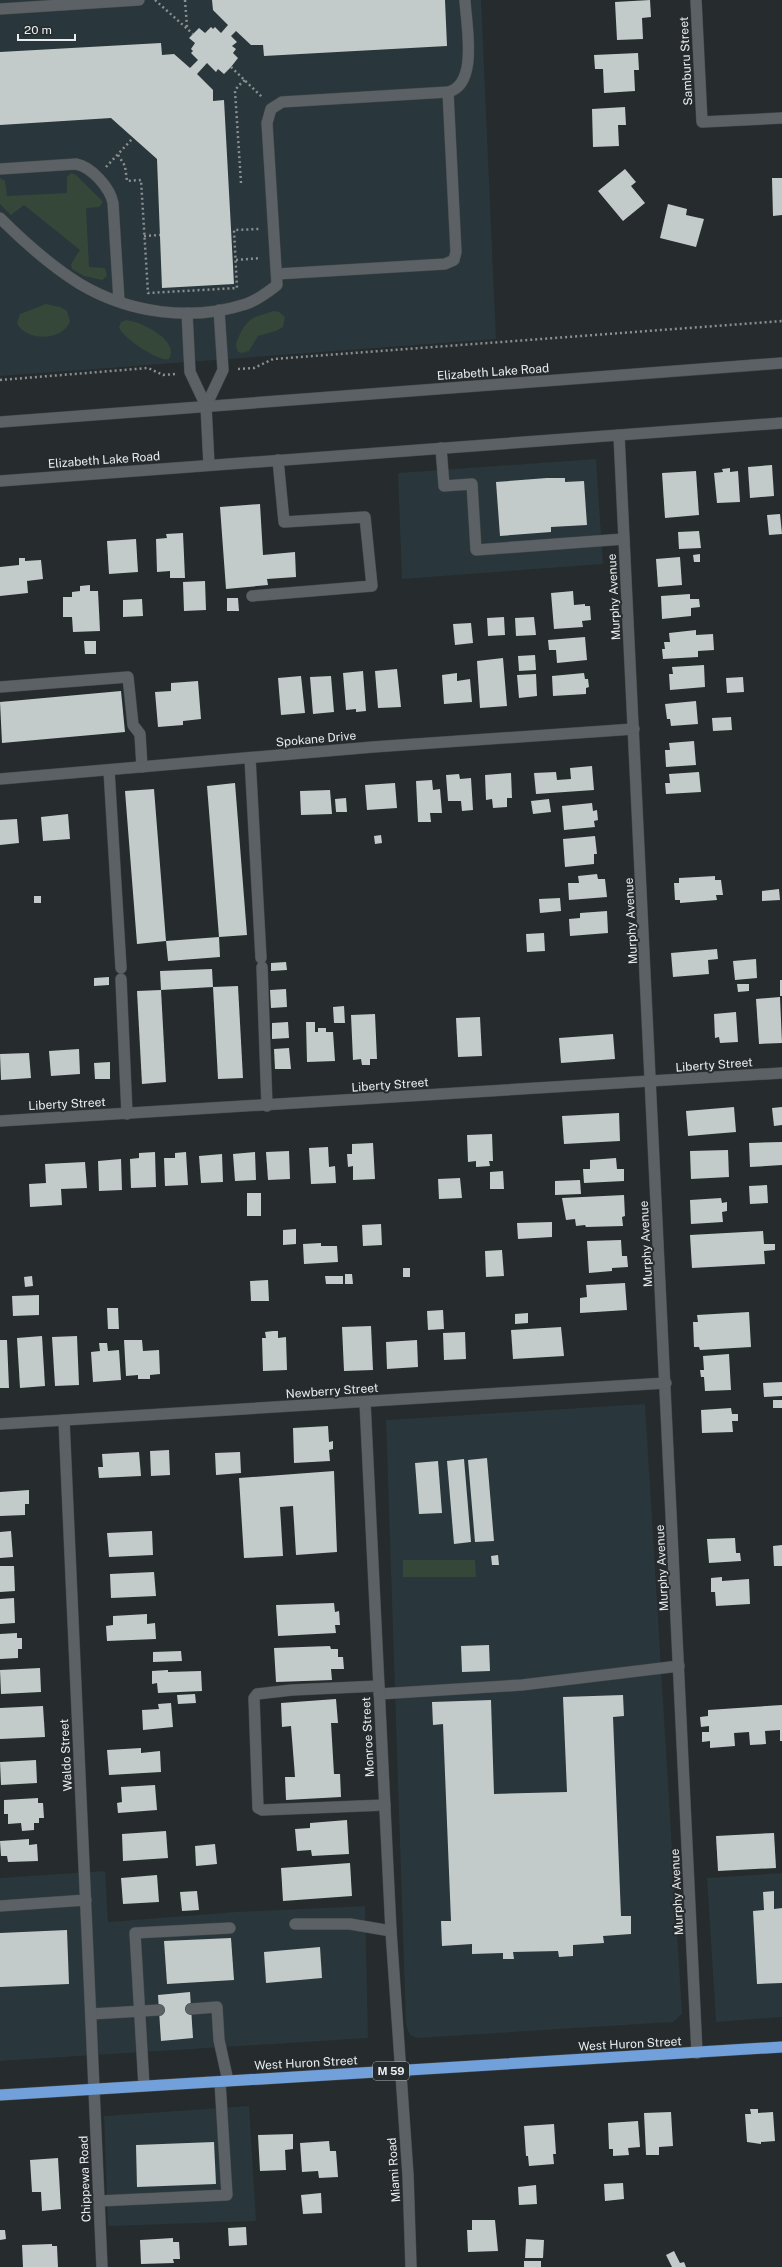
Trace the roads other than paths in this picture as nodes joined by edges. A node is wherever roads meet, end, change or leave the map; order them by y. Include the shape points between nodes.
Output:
1 (139, 0) edge
2 (465, 0) edge
3 (696, 0) edge
4 (0, 9) edge
5 (448, 92) junction
6 (782, 118) edge
7 (0, 169) edge
8 (0, 218) edge
9 (277, 274) junction
10 (119, 301) junction
11 (219, 310) junction
12 (187, 313) junction
13 (782, 363) edge
14 (206, 406) junction
15 (0, 422) edge
16 (782, 423) edge
17 (619, 435) junction
18 (442, 448) junction
19 (278, 460) junction
20 (210, 465) junction
21 (0, 481) edge
22 (624, 539) junction
23 (252, 596) dead end
24 (0, 688) edge
25 (634, 729) junction
26 (250, 758) junction
27 (142, 767) junction
28 (109, 770) junction
29 (0, 779) edge
30 (782, 1073) edge
31 (652, 1082) junction
32 (267, 1106) junction
33 (127, 1114) junction
34 (0, 1121) edge
35 (666, 1383) junction
36 (365, 1402) junction
37 (64, 1420) junction
38 (0, 1424) edge
39 (679, 1666) junction
40 (379, 1690) junction
41 (385, 1805) junction
42 (86, 1900) junction
43 (0, 1906) edge
44 (295, 1924) dead end
45 (230, 1928) dead end
46 (390, 1930) junction
47 (191, 2009) dead end
48 (159, 2010) dead end
49 (140, 2012) junction
50 (92, 2014) junction
51 (782, 2047) edge
52 (697, 2053) junction
53 (399, 2070) junction
54 (224, 2081) junction
55 (144, 2086) junction
56 (95, 2089) junction
57 (0, 2095) edge
58 (99, 2201) junction
59 (102, 2267) edge
60 (411, 2267) edge

1 - 4 street
2 - 5 street via 468,56 466,74 461,86
3 - 6 street, Samburu Street via 702,122
5 - 9 street via 282,102 273,107 267,122
5 - 9 street via 456,255 452,262
7 - 10 street via 81,165 108,189 113,203
8 - 10 street via 63,273 94,292
9 - 11 street via 277,285 259,298 247,304
10 - 12 street via 156,312
11 - 12 street
11 - 14 street via 223,370
12 - 14 street via 190,372
13 - 14 street, Elizabeth Lake Road
14 - 15 street, Elizabeth Lake Road
14 - 20 street
16 - 17 street, Elizabeth Lake Road
17 - 18 street, Elizabeth Lake Road
17 - 22 street, Murphy Avenue
18 - 19 street, Elizabeth Lake Road
18 - 22 street via 444,486 472,484 476,550
19 - 20 street, Elizabeth Lake Road
19 - 23 street via 284,522 365,516 372,586
20 - 21 street, Elizabeth Lake Road
22 - 25 street, Murphy Avenue
24 - 27 street via 128,677 133,725 140,734
25 - 26 street, Spokane Drive
25 - 31 street, Murphy Avenue
26 - 27 street, Spokane Drive
26 - 32 street
27 - 28 street, Spokane Drive
28 - 29 street, Spokane Drive
28 - 33 street
30 - 31 street, Liberty Street
31 - 32 street, Liberty Street
31 - 35 street, Murphy Avenue
32 - 33 street, Liberty Street
33 - 34 street, Liberty Street
35 - 36 street, Newberry Street
35 - 39 street, Murphy Avenue
36 - 37 street, Newberry Street
36 - 40 street, Monroe Street
37 - 38 street, Newberry Street
37 - 42 street, Waldo Street
39 - 40 street via 522,1685
39 - 52 street, Murphy Avenue
40 - 41 street, Monroe Street
40 - 41 street via 292,1690 257,1694 254,1698 258,1808 262,1810
41 - 46 street, Monroe Street
42 - 43 street
42 - 50 street, Waldo Street
44 - 46 street via 350,1924
45 - 49 street via 135,1933
46 - 53 street, Monroe Street
47 - 54 street via 217,2007
48 - 49 street
49 - 50 street
49 - 55 street
50 - 56 street, Waldo Street
51 - 52 highway, West Huron Street / M 59
52 - 53 highway, West Huron Street / M 59
53 - 54 highway, West Huron Street / M 59
53 - 60 street, Miami Road via 408,2175
54 - 55 highway, West Huron Street / M 59
54 - 58 street via 227,2196
55 - 56 highway, West Huron Street / M 59
56 - 57 highway, West Huron Street / M 59
56 - 58 street, Chippewa Road
58 - 59 street, Chippewa Road

